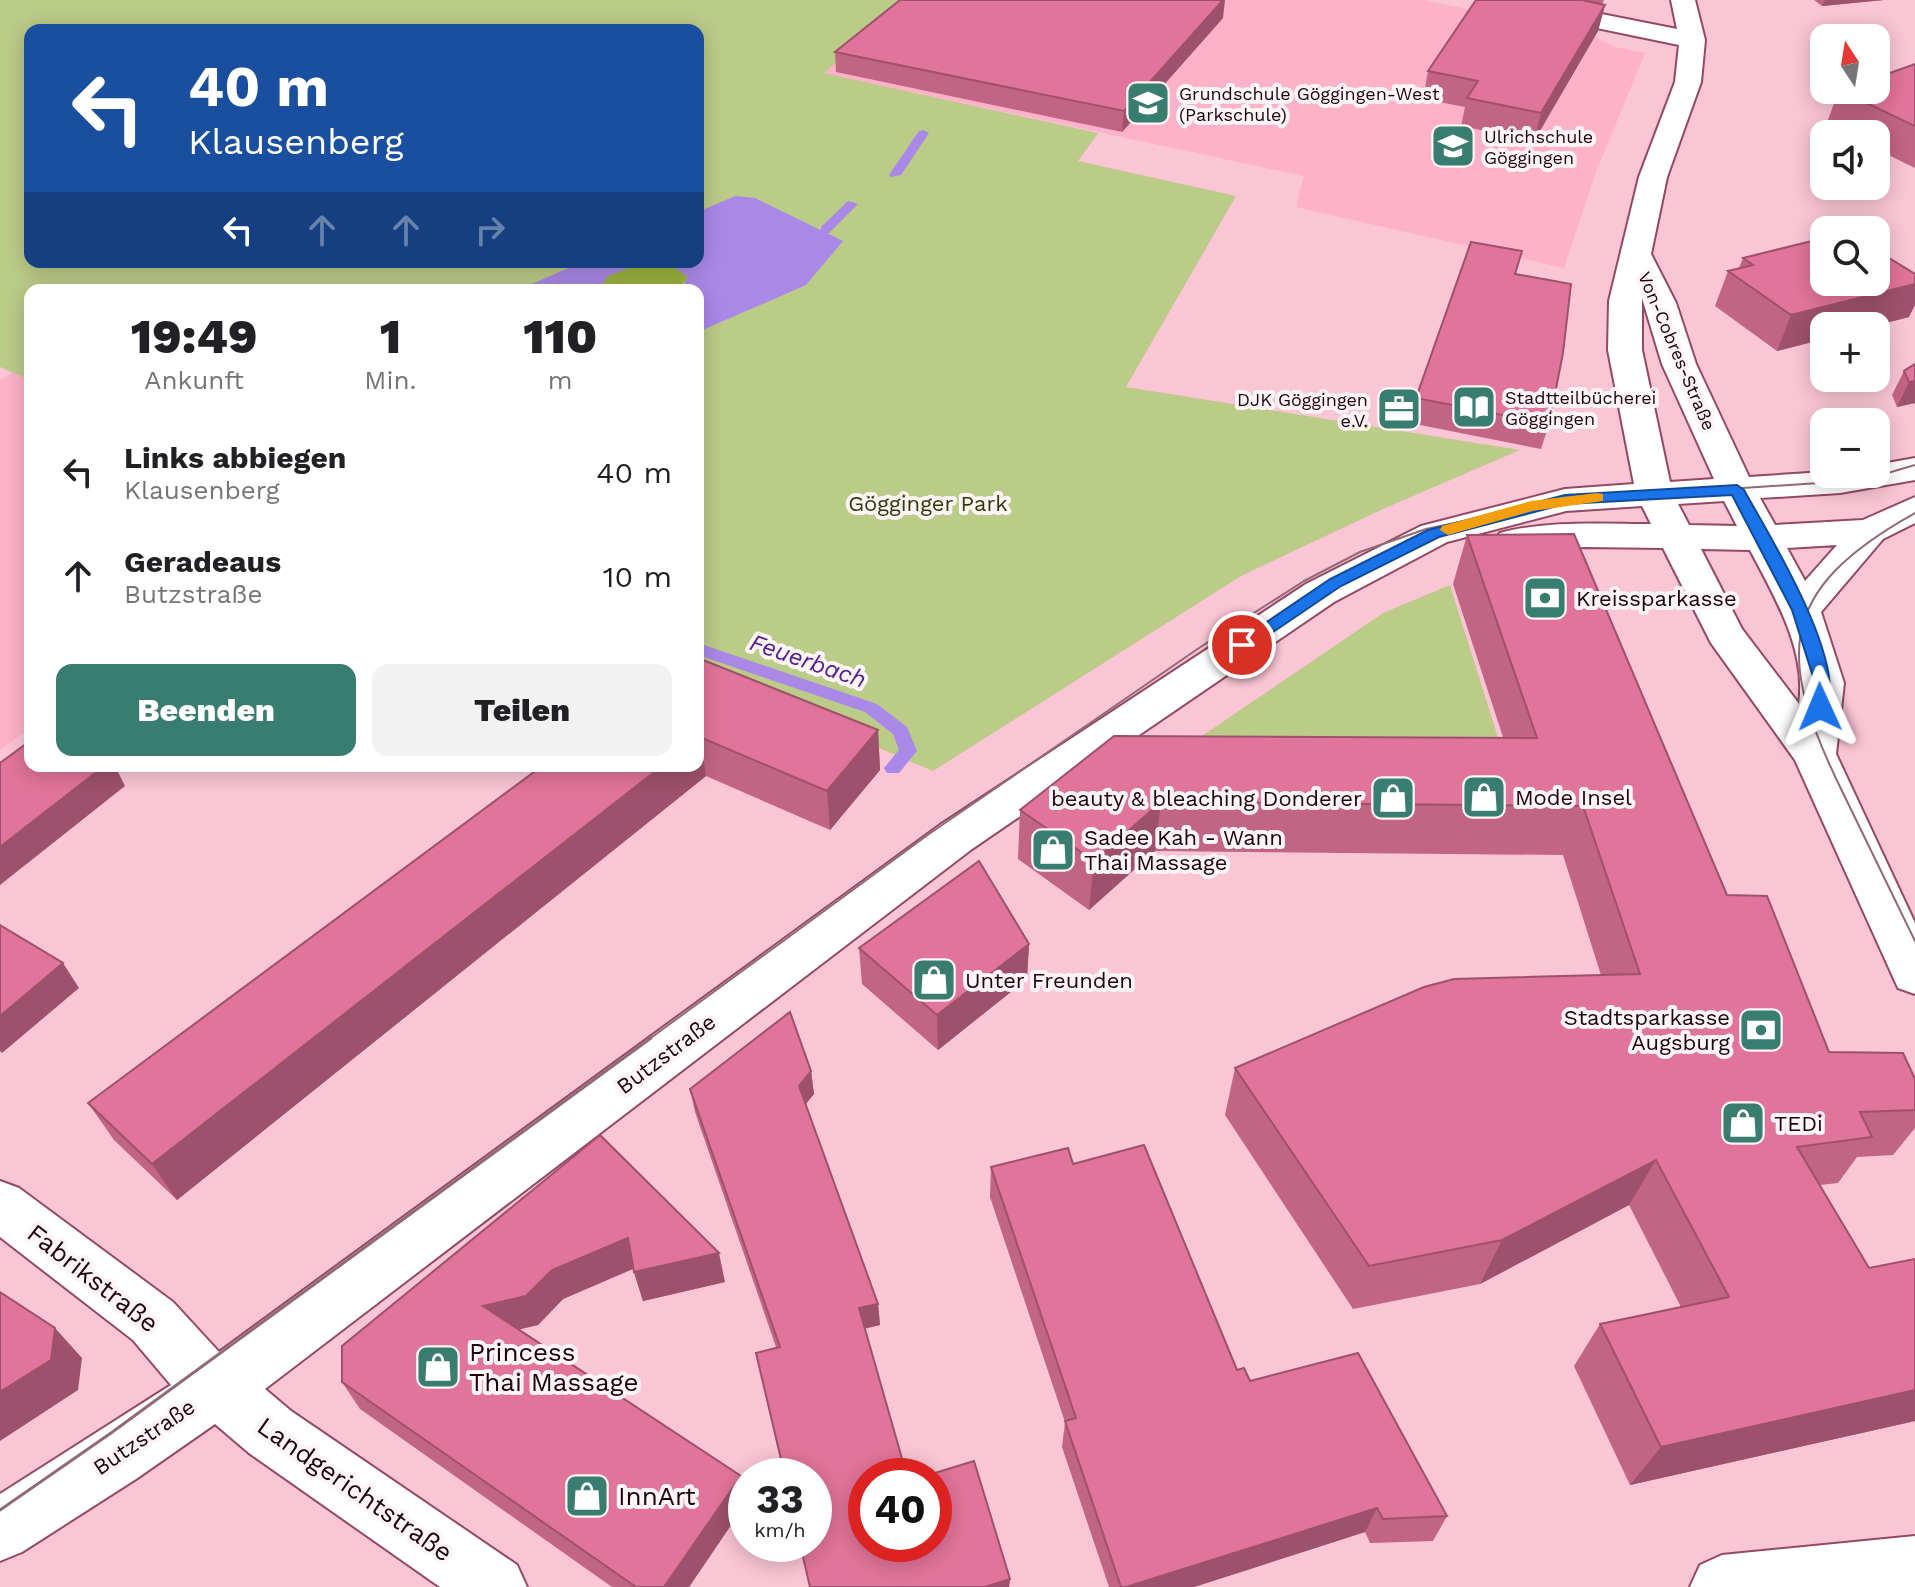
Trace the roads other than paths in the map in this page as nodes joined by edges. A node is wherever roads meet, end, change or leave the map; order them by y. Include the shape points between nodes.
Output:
1 (1495, 0) edge
2 (1683, 0) edge
3 (1692, 40) junction
4 (1637, 256) junction
5 (1915, 469) edge
6 (1737, 490) junction
7 (1654, 493) junction
8 (1915, 508) edge
9 (1870, 531) junction
10 (1762, 538) junction
11 (1676, 539) junction
12 (1336, 583) junction
13 (1801, 610) junction
14 (1814, 754) junction
15 (1915, 974) edge
16 (0, 1205) edge
17 (218, 1388) junction
18 (0, 1530) edge
19 (1915, 1568) edge
20 (495, 1587) edge
21 (1722, 1587) edge

1 - 3 street
2 - 3 street, Von-Cobres-Straße
3 - 4 street, Von-Cobres-Straße via 1688,82 1653,177
4 - 6 street, Von-Cobres-Straße
4 - 7 street, Von-Cobres-Straße via 1625,301 1625,350
5 - 6 street, Butzstraße via 1864,480
6 - 7 street, Butzstraße
6 - 10 street, Von-Cobres-Straße
7 - 11 street, Von-Cobres-Straße
7 - 12 street, Butzstraße via 1531,506 1434,534
8 - 9 street
9 - 10 street, Butzstraße
9 - 13 street
10 - 11 street, Butzstraße
10 - 13 street, Von-Cobres-Straße
11 - 12 street, Butzstraße via 1557,535 1481,545
11 - 14 street, Von-Cobres-Straße via 1725,634
12 - 17 street, Butzstraße via 944,846
13 - 14 street, Von-Cobres-Straße via 1823,683
14 - 15 street, Von-Cobres-Straße
16 - 17 street, Fabrikstraße via 153,1321
17 - 18 street, Butzstraße
17 - 20 street, Landgerichtstraße via 270,1432
19 - 21 street

